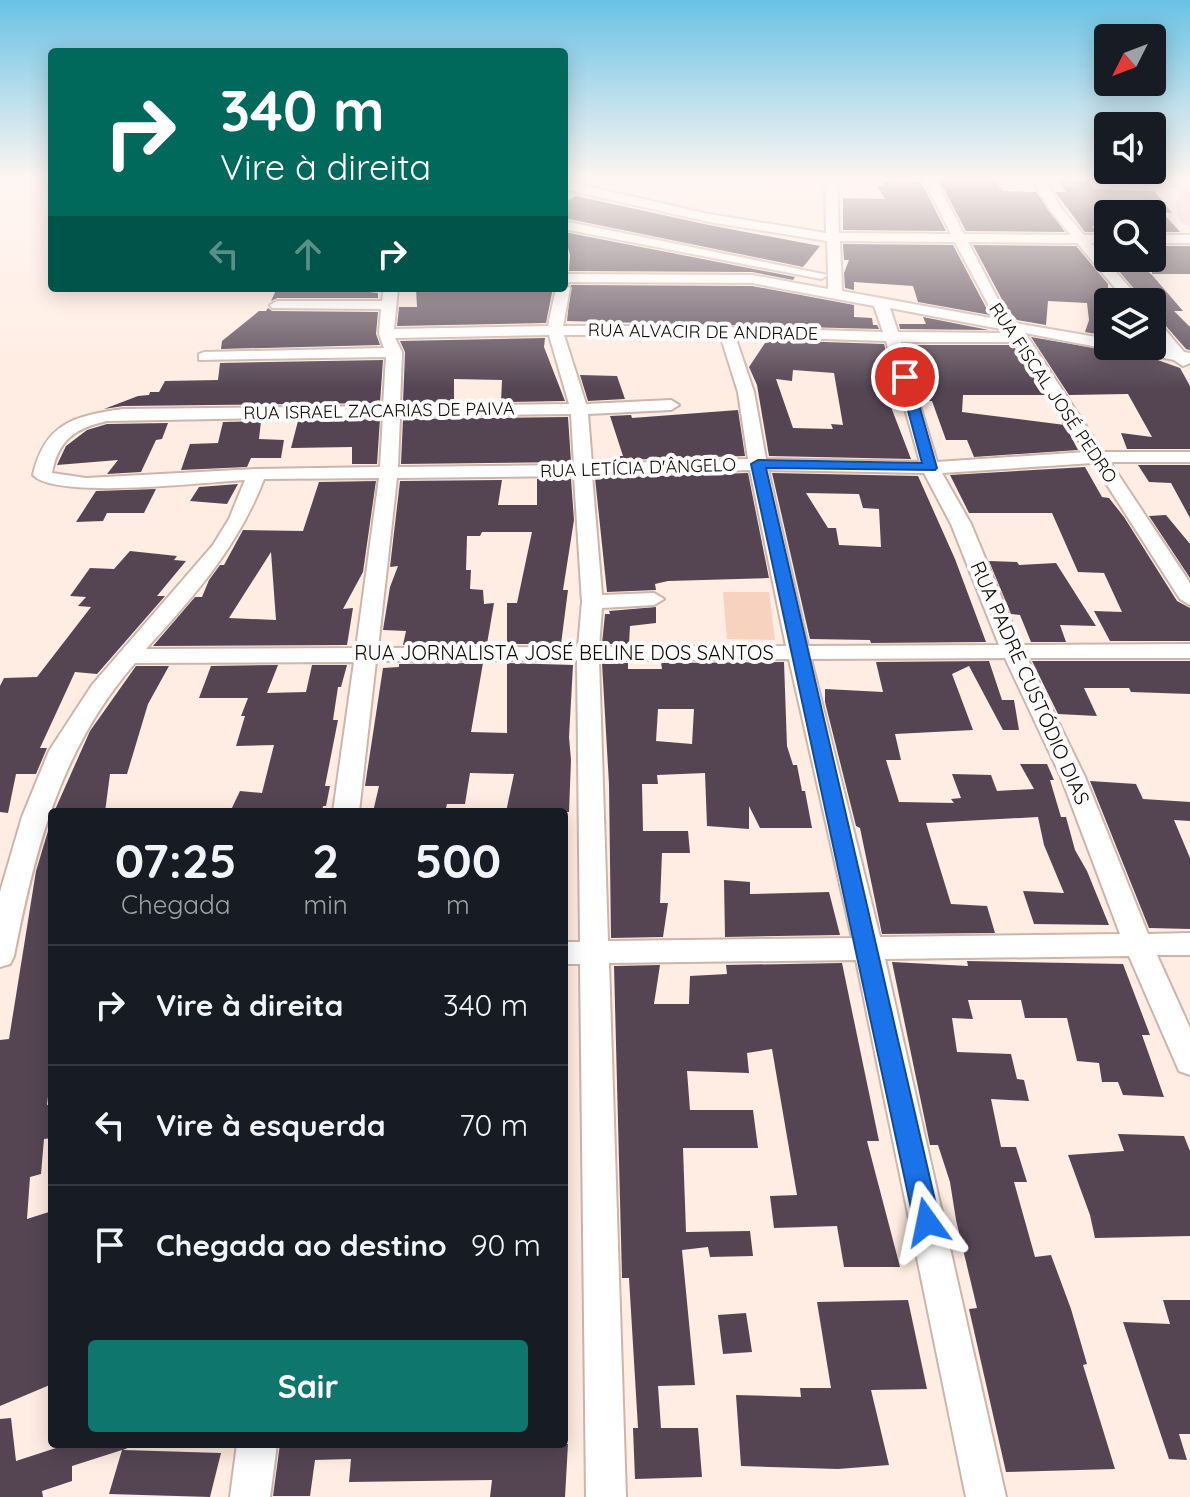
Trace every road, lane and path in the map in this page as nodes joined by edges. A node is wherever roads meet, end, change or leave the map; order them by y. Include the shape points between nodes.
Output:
1 (745, 250) edge
2 (836, 250) edge
3 (965, 250) edge
4 (1093, 250) edge
5 (568, 282) edge
6 (840, 284) junction
7 (1124, 288) edge
8 (882, 291) junction
9 (562, 292) edge
10 (930, 296) dead end
11 (391, 297) edge
12 (277, 305) dead end
13 (997, 311) junction
14 (555, 330) junction
15 (726, 331) junction
16 (1016, 332) junction
17 (890, 336) junction
18 (1166, 338) edge
19 (1094, 342) edge
20 (390, 343) junction
21 (204, 357) dead end
22 (1184, 357) edge
23 (1190, 370) edge
24 (671, 405) dead end
25 (579, 409) junction
26 (391, 410) junction
27 (88, 419) joint
28 (1096, 457) junction
29 (1190, 457) edge
30 (758, 464) junction
31 (930, 468) junction
32 (585, 470) junction
33 (389, 473) junction
34 (257, 474) junction
35 (654, 599) dead end
36 (1190, 599) edge
37 (592, 602) junction
38 (1012, 650) junction
39 (798, 651) junction
40 (1190, 651) edge
41 (366, 654) junction
42 (588, 655) junction
43 (129, 656) junction
44 (347, 808) edge
45 (1190, 944) edge
46 (1139, 946) junction
47 (868, 947) junction
48 (580, 954) edge
49 (0, 956) edge
50 (1190, 1062) edge
51 (256, 1448) edge
52 (250, 1497) edge
53 (606, 1497) edge
54 (986, 1497) edge

1 - 6 street
2 - 6 street
3 - 13 street, RUA FISCAL JOSÉ PEDRO
4 - 7 street
5 - 6 street via 752,279
6 - 8 street
8 - 16 street
8 - 17 street, RUA PADRE CUSTÓDIO DIAS
9 - 14 street
10 - 13 street
11 - 12 street
11 - 20 street
13 - 16 street, RUA FISCAL JOSÉ PEDRO
14 - 15 street, RUA ALVACIR DE ANDRADE
14 - 20 street, RUA ALVACIR DE ANDRADE
14 - 25 street
15 - 17 street, RUA ALVACIR DE ANDRADE
15 - 30 street via 746,392
16 - 17 street, RUA ALVACIR DE ANDRADE
16 - 19 street
16 - 28 street, RUA FISCAL JOSÉ PEDRO
17 - 31 street, RUA PADRE CUSTÓDIO DIAS
18 - 22 street
20 - 21 street, RUA ALVACIR DE ANDRADE
20 - 26 street
22 - 23 street
24 - 25 street, RUA ISRAEL ZACARIAS DE PAIVA
25 - 26 street, RUA ISRAEL ZACARIAS DE PAIVA
25 - 32 street
26 - 27 street, RUA ISRAEL ZACARIAS DE PAIVA
26 - 33 street
27 - 34 street, RUA LETÍCIA D'ÂNGELO via 57,437 42,475 86,483
28 - 29 street, RUA LETÍCIA D'ÂNGELO
28 - 31 street, RUA LETÍCIA D'ÂNGELO
28 - 36 street, RUA FISCAL JOSÉ PEDRO
30 - 31 street, RUA LETÍCIA D'ÂNGELO
30 - 32 street, RUA LETÍCIA D'ÂNGELO
30 - 39 street
31 - 38 street, RUA PADRE CUSTÓDIO DIAS via 961,524
32 - 33 street, RUA LETÍCIA D'ÂNGELO
32 - 37 street
33 - 34 street, RUA LETÍCIA D'ÂNGELO
33 - 41 street
34 - 43 street via 235,525 214,556
35 - 37 street
37 - 42 street
38 - 39 street, RUA JORNALISTA JOSÉ BELINE DOS SANTOS
38 - 40 street, RUA JORNALISTA JOSÉ BELINE DOS SANTOS
38 - 46 street, RUA PADRE CUSTÓDIO DIAS via 1073,777
39 - 42 street, RUA JORNALISTA JOSÉ BELINE DOS SANTOS
39 - 47 street
41 - 42 street, RUA JORNALISTA JOSÉ BELINE DOS SANTOS
41 - 43 street, RUA JORNALISTA JOSÉ BELINE DOS SANTOS
41 - 44 street
42 - 48 street
43 - 49 street via 78,722 33,814
45 - 46 street
46 - 47 street
46 - 50 street, RUA PADRE CUSTÓDIO DIAS
47 - 48 street
47 - 54 street
48 - 53 street
51 - 52 street

